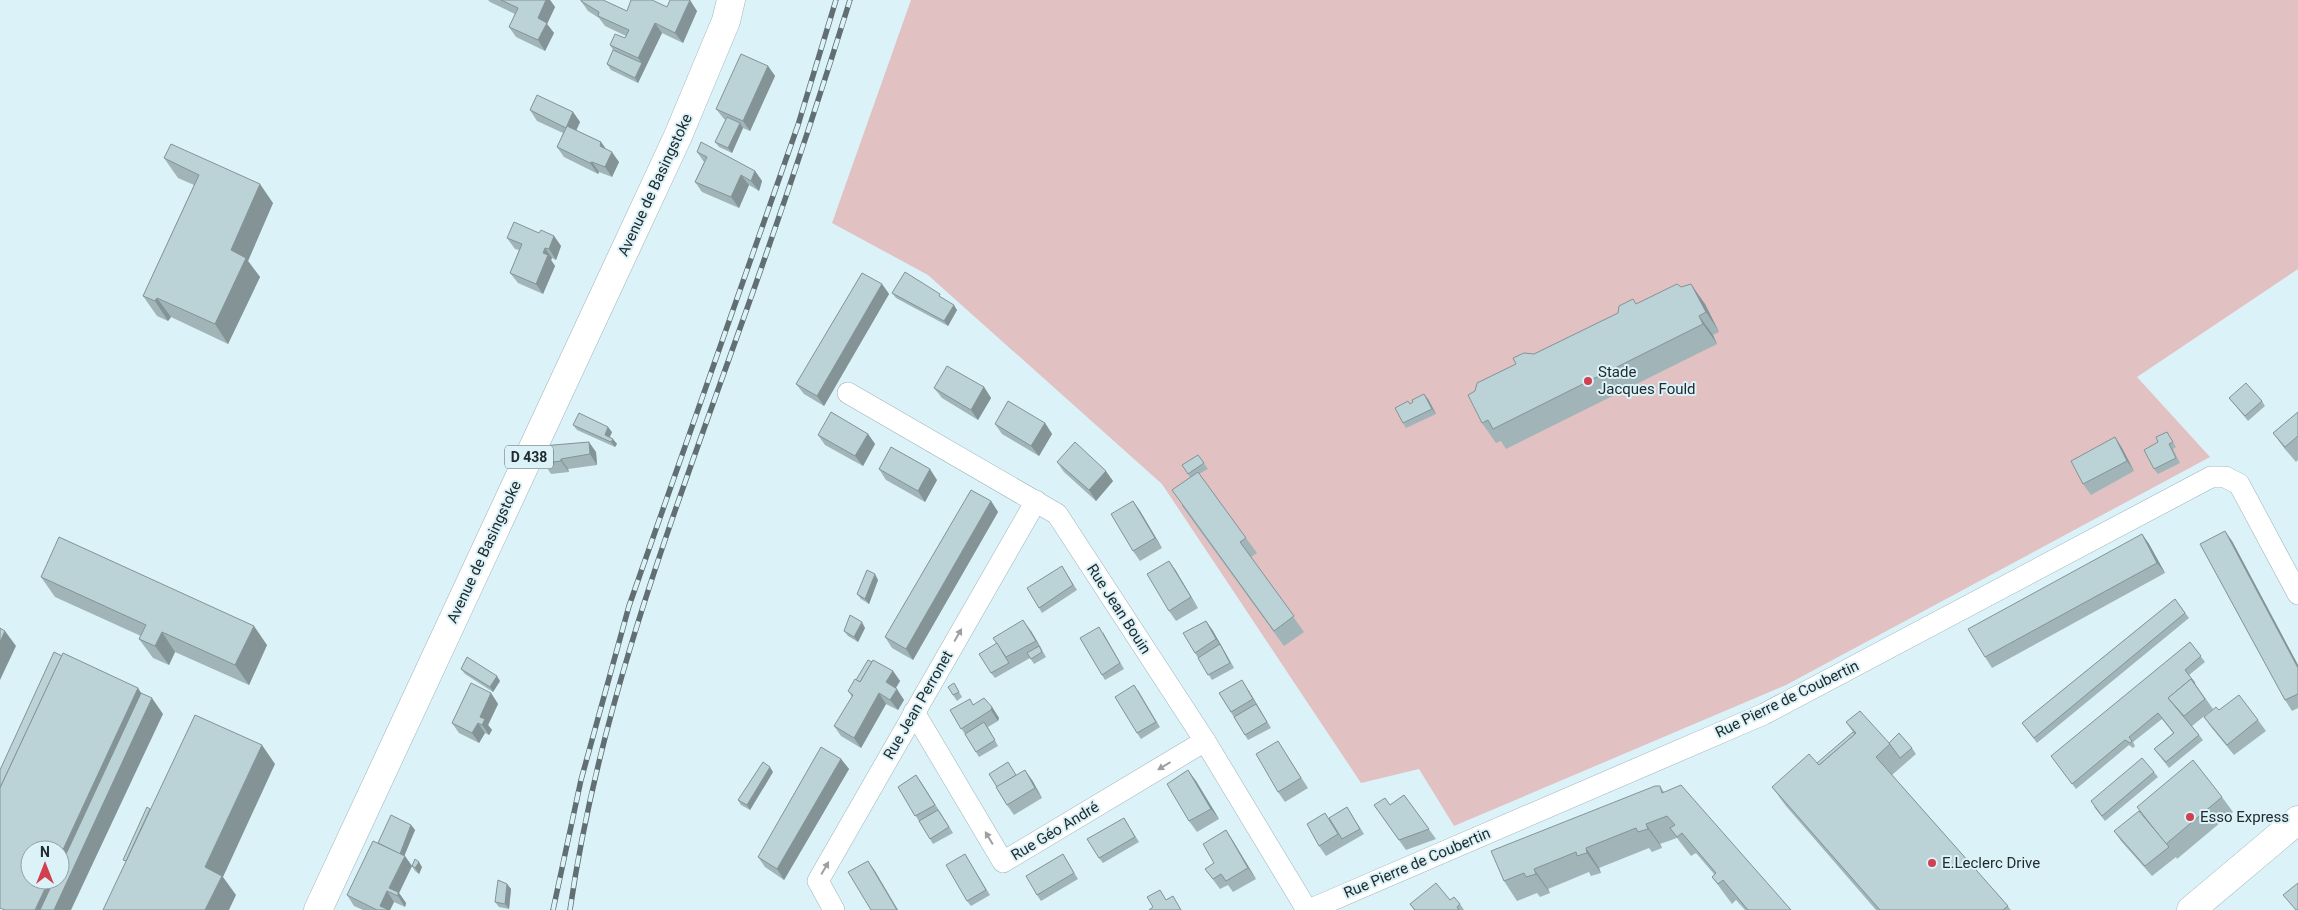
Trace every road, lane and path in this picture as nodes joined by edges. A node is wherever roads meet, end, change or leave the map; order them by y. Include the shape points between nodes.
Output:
1 (730, 0) edge
2 (848, 393) dead end
3 (1036, 501) junction
4 (2298, 594) edge
5 (914, 712) junction
6 (1205, 741) junction
7 (2298, 820) edge
8 (318, 910) edge
9 (834, 910) edge
10 (1308, 910) edge
11 (2191, 910) edge

1 - 8 main road, Avenue de Basingstoke / D 438 via 726,21 678,136
2 - 3 street, Rue Jean Bouin
5 -> 3 street, Rue Jean Perronet
3 - 6 street, Rue Jean Bouin via 1057,514
4 - 10 street, Rue Pierre de Coubertin via 2240,484 2225,477 2211,477 1764,714
6 -> 5 street, Rue Géo André via 1003,862
9 -> 5 street, Rue Jean Perronet via 818,881
6 - 10 street, Rue Jean Bouin
7 - 11 main road

